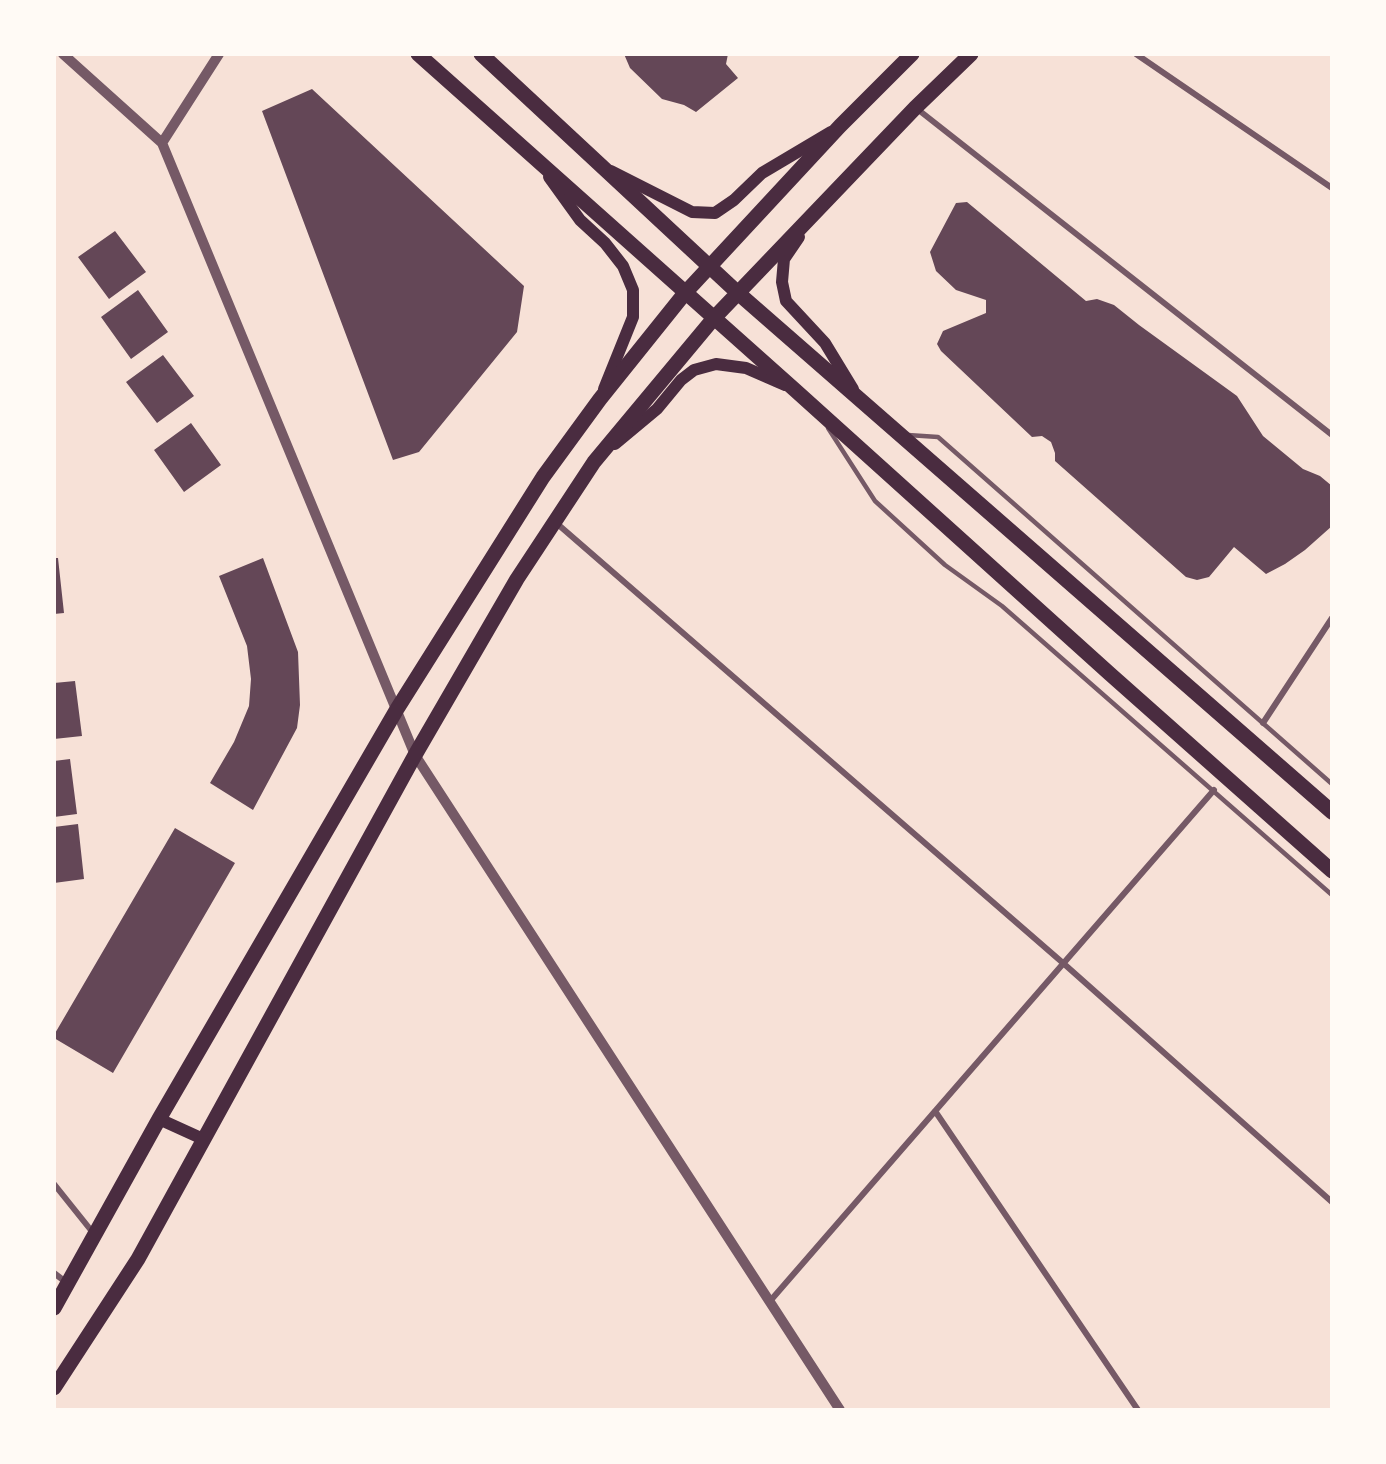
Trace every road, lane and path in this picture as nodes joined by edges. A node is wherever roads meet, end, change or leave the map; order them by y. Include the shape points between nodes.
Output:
1 (63, 54) edge
2 (219, 54) edge
3 (418, 54) edge
4 (481, 54) edge
5 (912, 54) edge
6 (971, 54) edge
7 (1136, 54) edge
8 (915, 108) junction
9 (840, 126) junction
10 (162, 143) junction
11 (539, 164) junction
12 (605, 168) junction
13 (1332, 188) edge
14 (832, 194) junction
15 (710, 266) junction
16 (685, 293) junction
17 (738, 293) junction
18 (714, 318) junction
19 (795, 390) junction
20 (600, 399) junction
21 (860, 400) junction
22 (813, 406) junction
23 (900, 434) junction
24 (1332, 435) edge
25 (594, 462) junction
26 (554, 521) junction
27 (1332, 618) edge
28 (397, 709) junction
29 (1263, 723) junction
30 (415, 755) junction
31 (1332, 784) edge
32 (1214, 790) junction
33 (1332, 812) edge
34 (1332, 870) edge
35 (1332, 895) edge
36 (1063, 963) junction
37 (935, 1111) junction
38 (159, 1119) junction
39 (203, 1139) junction
40 (54, 1184) edge
41 (1332, 1202) edge
42 (95, 1235) junction
43 (54, 1273) edge
44 (67, 1284) junction
45 (771, 1300) junction
46 (54, 1308) edge
47 (54, 1388) edge
48 (840, 1410) edge
49 (1138, 1410) edge

1 - 10 street
2 - 10 street
3 - 11 main road
4 - 12 main road
5 - 9 main road
6 - 8 main road
7 - 13 street
8 - 14 main road
8 - 24 street
9 - 12 main road via 762,173 715,213 692,212
9 - 15 main road
10 - 28 street
11 - 16 main road
11 - 20 main road via 580,220 623,266 633,290 633,317
12 - 15 main road
14 - 17 main road
14 - 21 main road via 784,259 782,282 786,301 825,344
15 - 16 main road
15 - 17 main road
16 - 18 main road
16 - 20 main road
17 - 18 main road
17 - 21 main road
18 - 19 main road
18 - 25 main road
19 - 22 main road
19 - 25 main road via 746,368 716,364 694,370 657,409
20 - 28 main road via 543,477
21 - 23 main road
22 - 32 lane via 875,501 945,565 1002,606
22 - 34 main road
23 - 29 lane via 938,437
23 - 33 main road
25 - 26 main road
26 - 30 main road
26 - 36 street
27 - 29 street
28 - 30 street
28 - 38 main road
29 - 31 lane
30 - 39 main road
30 - 45 street
32 - 35 lane
32 - 36 street
36 - 37 street
36 - 41 street
37 - 45 street
37 - 49 street
38 - 39 main road
38 - 42 main road
39 - 47 main road via 138,1259
40 - 42 street
42 - 44 main road
43 - 44 street
44 - 46 main road
45 - 48 street

